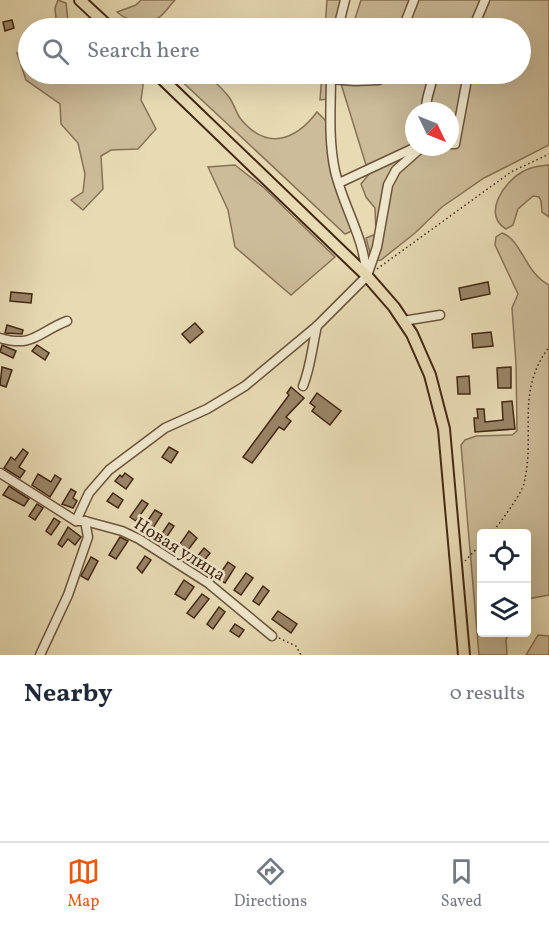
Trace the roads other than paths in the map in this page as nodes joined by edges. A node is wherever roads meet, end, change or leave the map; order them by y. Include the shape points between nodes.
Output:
1 (80, 0) edge
2 (345, 0) edge
3 (414, 0) edge
4 (485, 0) edge
5 (99, 18) edge
6 (340, 18) edge
7 (407, 18) edge
8 (476, 18) edge
9 (167, 84) edge
10 (330, 84) edge
11 (432, 84) edge
12 (466, 84) edge
13 (425, 102) edge
14 (459, 122) edge
15 (405, 152) edge
16 (412, 156) edge
17 (339, 183) junction
18 (367, 276) junction
19 (440, 315) dead end
20 (67, 321) dead end
21 (403, 321) junction
22 (317, 326) junction
23 (0, 339) edge
24 (303, 386) dead end
25 (0, 472) edge
26 (76, 521) junction
27 (86, 521) junction
28 (272, 636) road end
29 (40, 655) edge
30 (464, 655) edge

1 - 5 main road
2 - 6 street
3 - 7 street
4 - 8 street
9 - 18 main road
10 - 17 street via 331,145
11 - 13 street
12 - 14 street
15 - 17 street
16 - 18 street via 388,185 377,247
17 - 18 street via 365,255
18 - 21 main road
18 - 22 street
19 - 21 street
20 - 23 street via 23,343
21 - 30 main road via 430,375 444,429
22 - 24 street
22 - 26 street via 245,386 165,428 109,470 89,493
25 - 26 street
26 - 27 street, Новая улица
27 - 28 street, Новая улица via 139,539 208,583
27 - 29 street via 88,537 68,595

